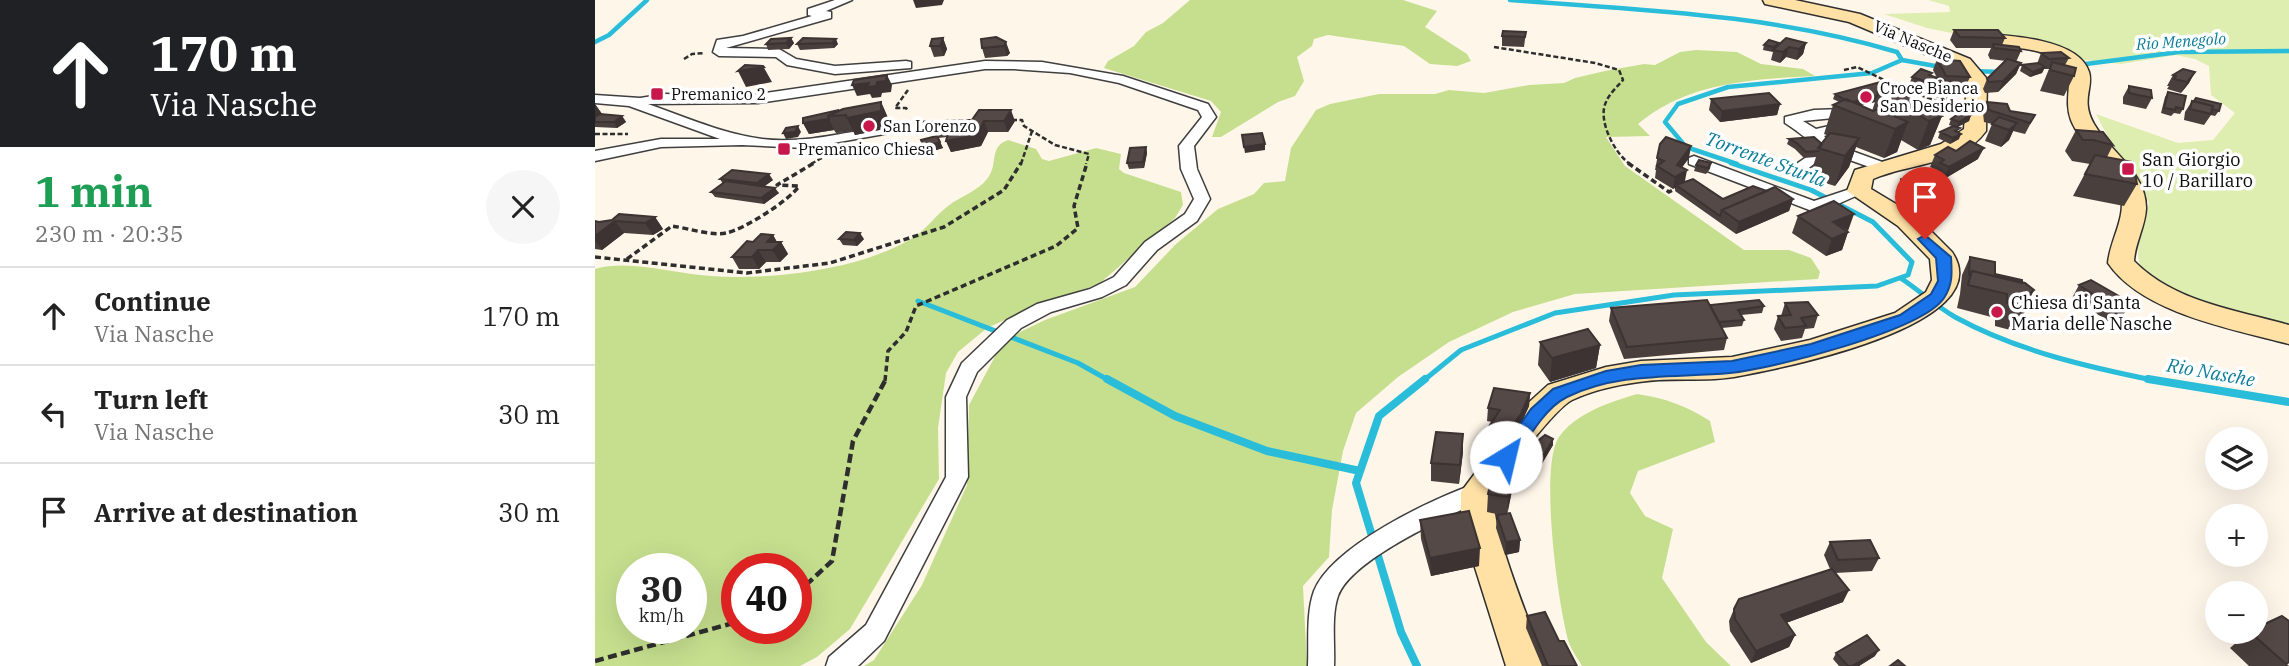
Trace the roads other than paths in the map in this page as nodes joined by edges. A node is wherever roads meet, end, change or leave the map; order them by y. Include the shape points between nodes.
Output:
1 (846, 0) edge
2 (1771, 0) edge
3 (1808, 0) edge
4 (934, 72) junction
5 (1908, 93) edge
6 (595, 99) edge
7 (639, 102) junction
8 (890, 129) dead end
9 (1869, 130) edge
10 (1815, 134) junction
11 (739, 140) junction
12 (595, 156) edge
13 (1694, 161) road end
14 (1872, 164) junction
15 (1795, 172) dead end
16 (1854, 192) junction
17 (2289, 335) edge
18 (1478, 492) junction
19 (839, 666) edge
20 (1321, 666) edge
21 (1526, 666) edge

1 - 4 street via 812,12 827,14 817,19 721,43 719,52 779,53 792,62 835,70 932,66
2 - 14 street, Via Nasche via 1854,18 1971,70 1975,131 1960,146 1919,159
3 - 17 street via 1947,36 2022,41 2075,64 2080,72 2075,96 2083,124 2127,181 2134,203 2132,222 2121,244 2121,263 2141,284 2170,300
4 - 7 street via 761,99
4 - 19 street via 1011,64 1082,69 1203,107 1209,117 1186,146 1189,169 1202,199 1191,217 1151,246 1120,281 1044,308 1014,324 969,368 956,397 957,477 875,633
5 - 10 street via 1905,98 1844,113 1790,120
6 - 7 street
7 - 11 street via 638,107
8 - 11 street via 836,140 765,144
9 - 10 street via 1848,123
10 - 14 street via 1825,146
11 - 12 street via 729,144 661,143
13 - 16 street via 1800,202 1823,205
14 - 15 street, Via Nasche via 1817,157
14 - 16 street
16 - 18 street via 1907,221 1943,257 1945,281 1923,308 1814,349 1732,367 1606,377 1559,393 1537,413
18 - 20 street via 1349,562 1326,591
18 - 21 street via 1478,523

